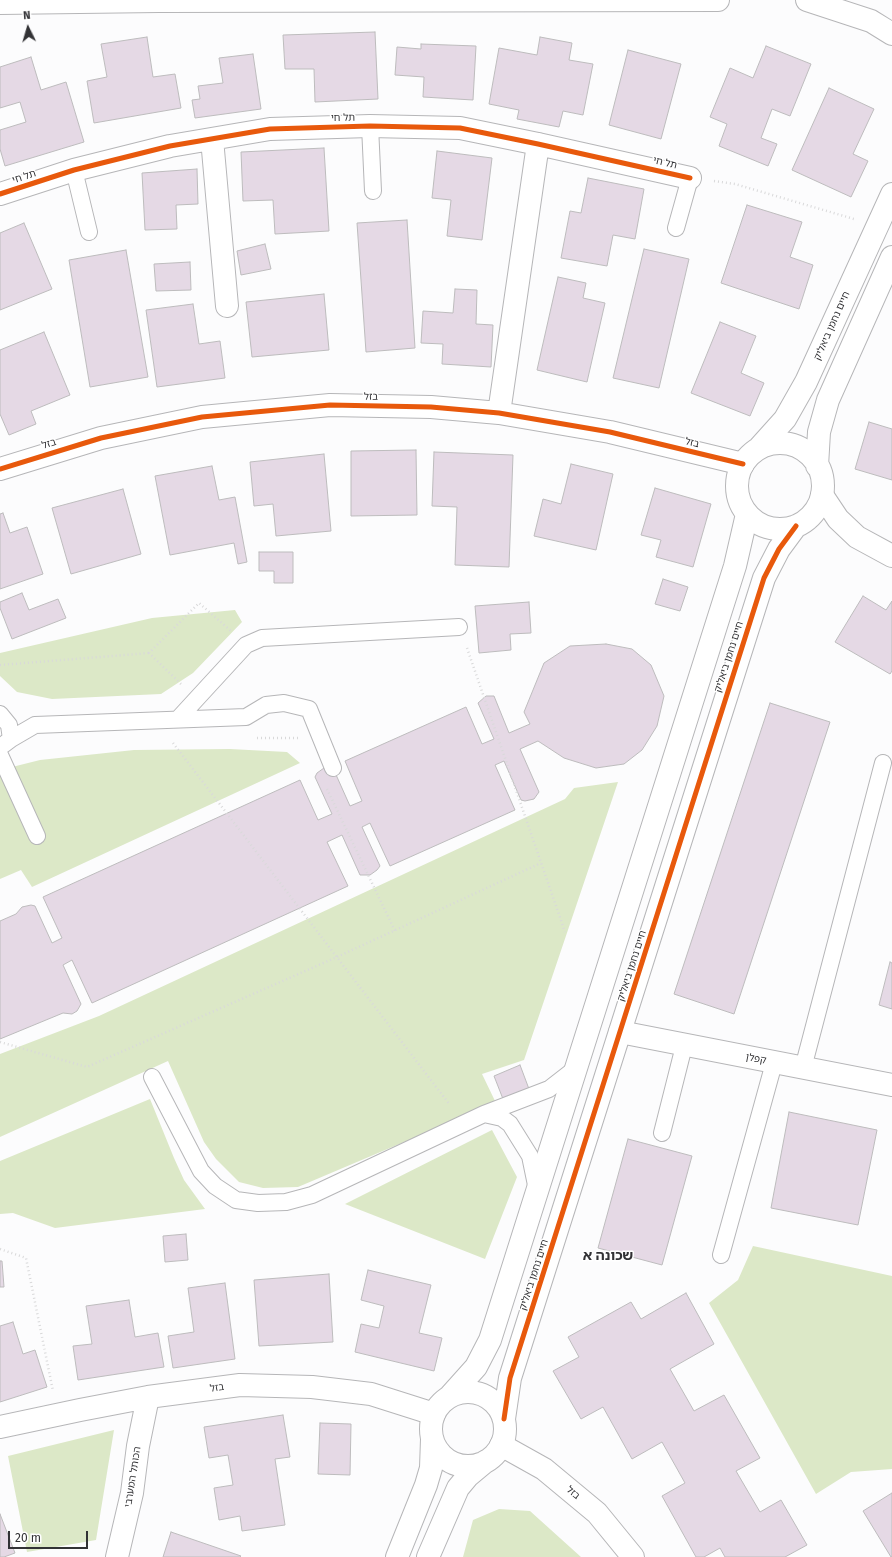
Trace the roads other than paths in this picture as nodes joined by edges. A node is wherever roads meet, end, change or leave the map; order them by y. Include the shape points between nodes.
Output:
1 (718, 0) edge
2 (807, 0) edge
3 (0, 3) edge
4 (892, 34) edge
5 (370, 126) junction
6 (212, 139) junction
7 (538, 144) junction
8 (74, 170) junction
9 (690, 178) joint
10 (373, 191) dead end
11 (0, 194) edge
12 (892, 194) edge
13 (676, 228) dead end
14 (89, 232) dead end
15 (892, 256) edge
16 (227, 306) dead end
17 (499, 413) junction
18 (750, 457) junction
19 (818, 466) junction
20 (0, 469) edge
21 (822, 495) junction
22 (748, 514) junction
23 (796, 526) junction
24 (892, 556) edge
25 (459, 626) road end
26 (0, 714) edge
27 (178, 719) junction
28 (6, 743) edge
29 (0, 755) edge
30 (883, 763) dead end
31 (333, 768) dead end
32 (37, 836) dead end
33 (620, 1032) junction
34 (684, 1046) junction
35 (774, 1063) junction
36 (576, 1068) junction
37 (803, 1068) junction
38 (152, 1077) dead end
39 (892, 1085) edge
40 (484, 1114) junction
41 (662, 1133) dead end
42 (537, 1192) junction
43 (721, 1255) dead end
44 (450, 1396) junction
45 (148, 1397) junction
46 (434, 1414) junction
47 (504, 1419) junction
48 (0, 1428) edge
49 (432, 1439) junction
50 (501, 1445) junction
51 (486, 1461) junction
52 (117, 1557) edge
53 (397, 1557) edge
54 (428, 1557) edge
55 (633, 1557) edge

1 - 3 street
2 - 4 street via 871,21
5 - 6 street, תל חי via 270,129
5 - 7 street, תל חי via 460,128
5 - 10 lane
6 - 8 street, תל חי via 170,146
6 - 16 street
7 - 9 street, תל חי
7 - 17 street
8 - 11 street, תל חי
8 - 14 lane
9 - 13 lane
12 - 18 street, חיים נחמן ביאליק via 806,382 785,419
15 - 19 street via 828,400 819,432
17 - 18 street, בזל
17 - 20 street, בזל via 431,407 330,405 202,416 101,438
18 - 19 street via 771,444 784,444 798,447
18 - 22 street via 738,477 737,490 740,504
19 - 21 street
21 - 23 street via 814,512
21 - 24 street via 838,520 857,536
22 - 23 street via 758,523 770,528
22 - 36 street via 735,566
23 - 33 street, חיים נחמן ביאליק via 779,549 764,578
25 - 27 lane via 262,638 246,645
26 - 28 lane via 9,725
27 - 28 lane via 36,725
27 - 31 lane via 246,717 266,705 284,703 309,709
29 - 32 lane
30 - 37 lane
33 - 34 street, קפלן
33 - 47 street, חיים נחמן ביאליק via 510,1378
34 - 35 street, קפלן
34 - 41 lane
35 - 37 street, קפלן
35 - 43 lane
36 - 40 lane via 549,1089
36 - 42 street
37 - 39 street, קפלן
38 - 40 lane via 201,1171 236,1200 258,1203 286,1202 312,1195
40 - 42 lane via 502,1118 510,1124 530,1156
42 - 44 street via 490,1340 476,1367
44 - 46 street via 440,1404
44 - 47 street via 461,1392 483,1395 499,1409
45 - 46 street, בזל via 240,1386 312,1387 371,1394
45 - 48 street, בזל
45 - 52 street, הכותל המערבי via 132,1493
46 - 49 street via 431,1426
47 - 50 street via 505,1428
49 - 51 street via 444,1458 454,1463 464,1466
49 - 53 street via 432,1468
50 - 51 street
50 - 55 street, בזל via 544,1469 597,1513
51 - 54 street via 458,1488

